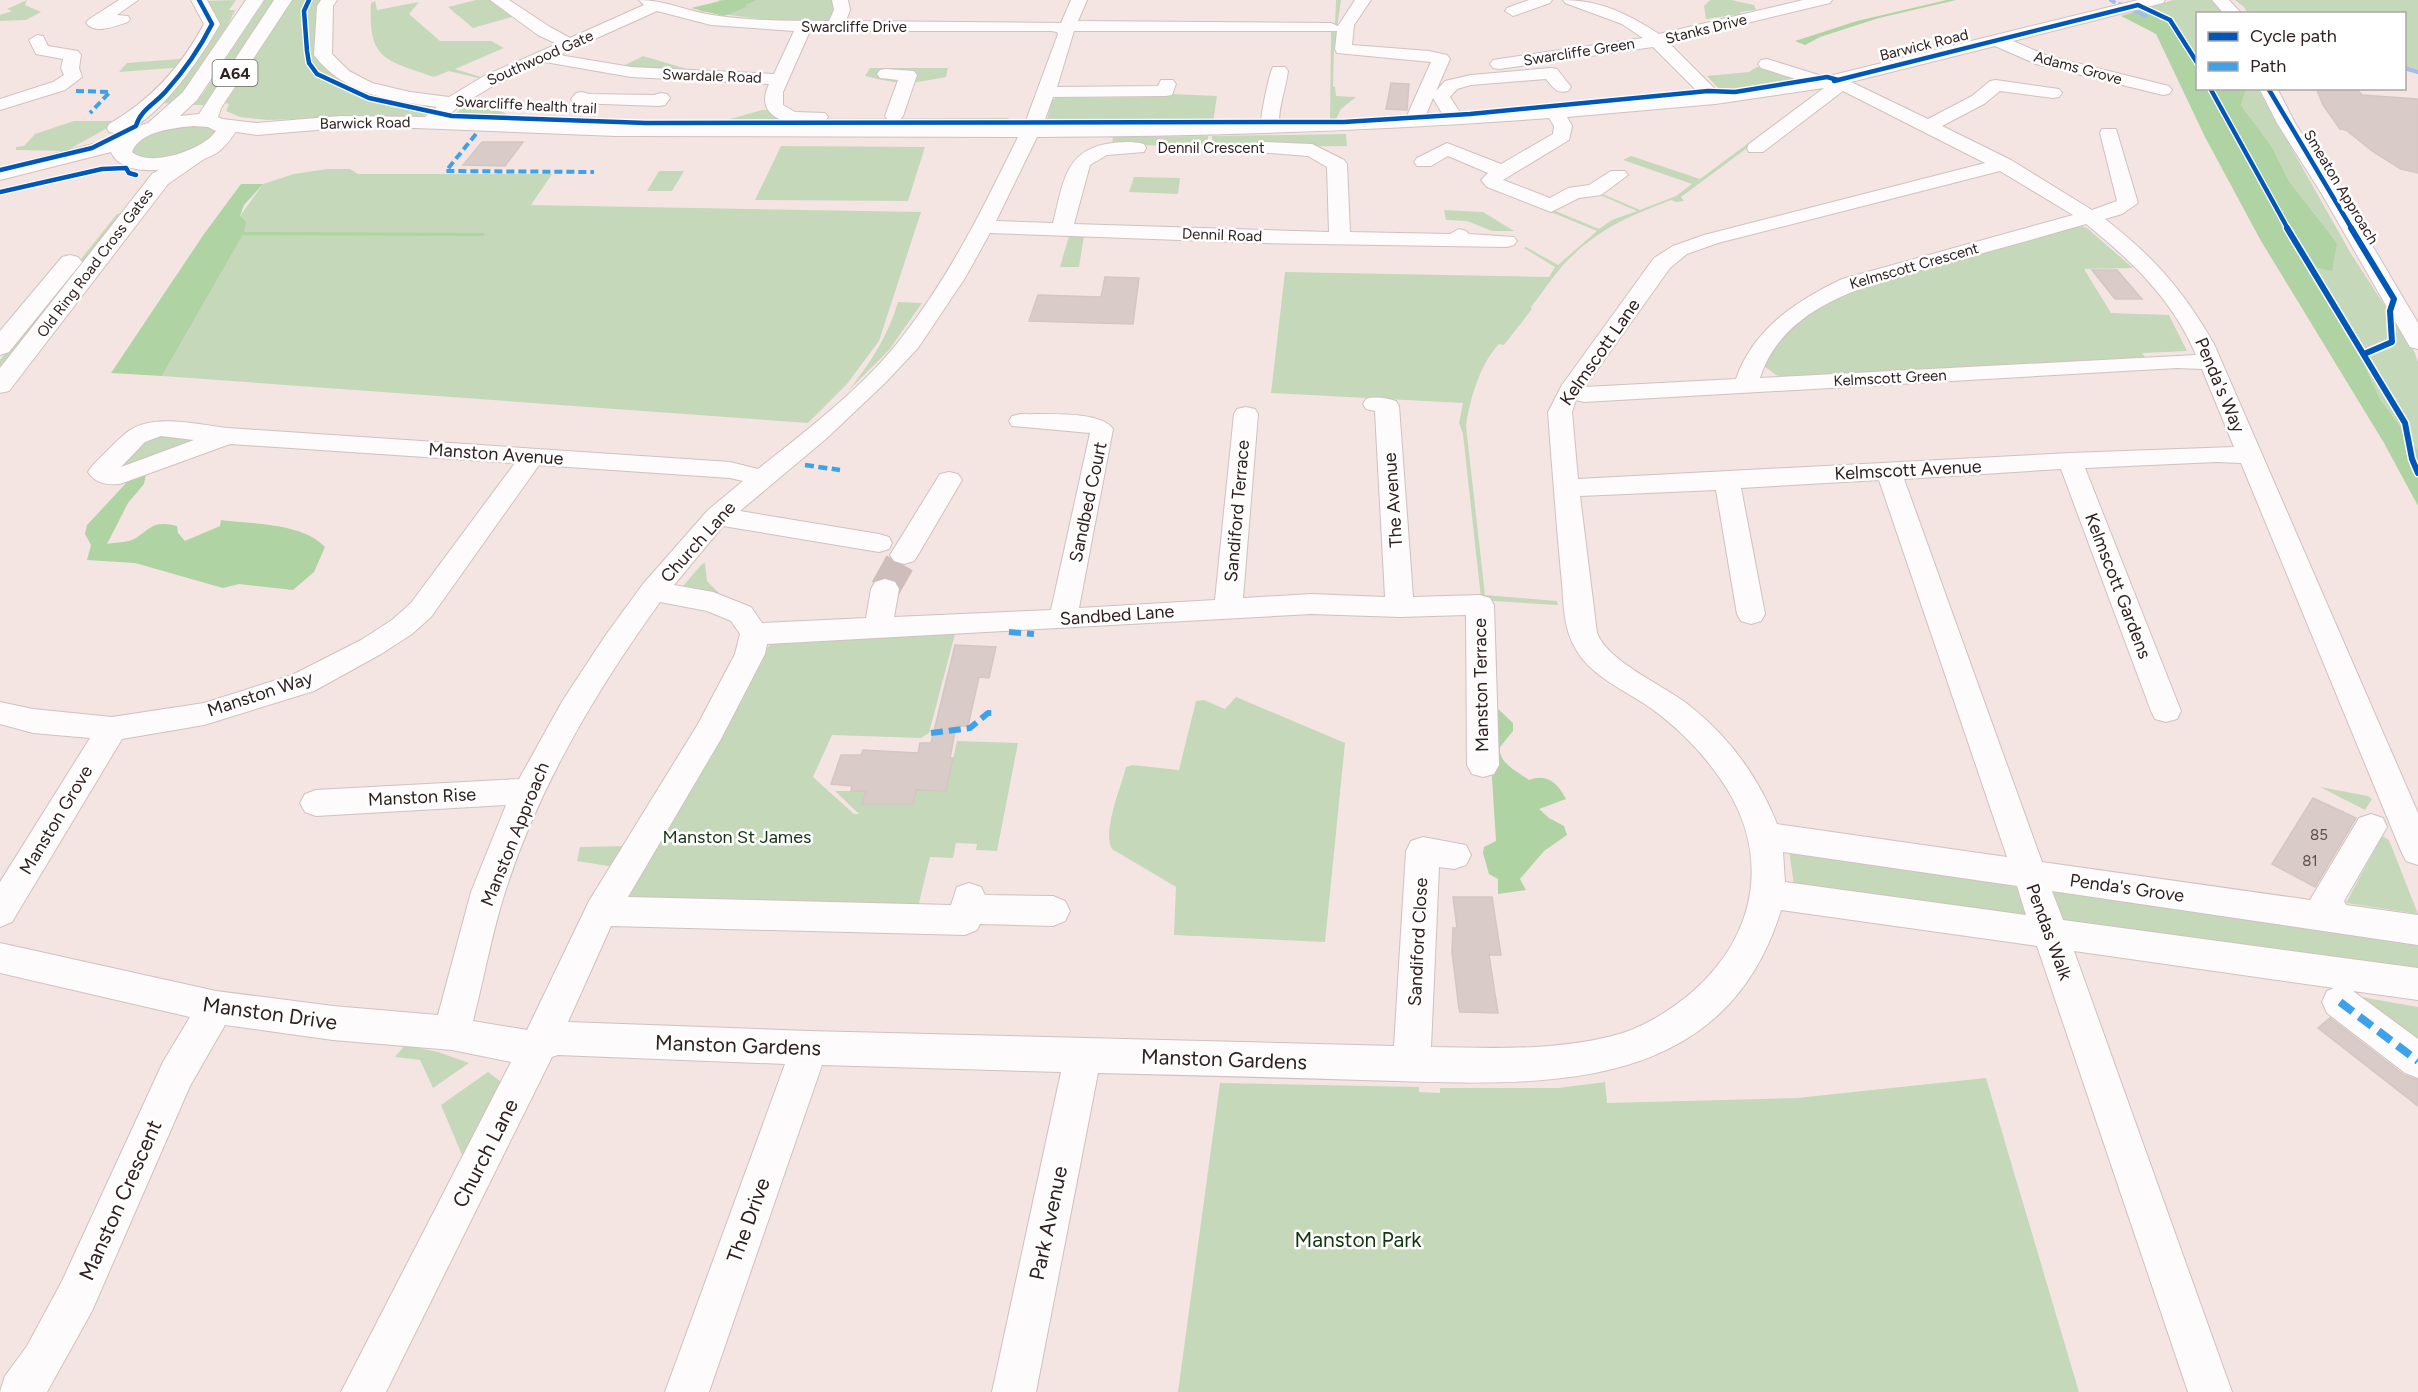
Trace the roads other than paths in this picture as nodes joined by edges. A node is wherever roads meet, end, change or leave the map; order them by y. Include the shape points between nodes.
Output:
1 (130, 0) edge
2 (199, 0) edge
3 (255, 0) edge
4 (283, 0) edge
5 (329, 0) edge
6 (498, 0) edge
7 (840, 0) edge
8 (1079, 0) edge
9 (1363, 0) edge
10 (1544, 0) edge
11 (1571, 0) edge
12 (1824, 0) edge
13 (2157, 0) edge
14 (2220, 0) edge
15 (652, 3) edge
16 (932, 9) dead end
17 (1286, 9) dead end
18 (1513, 11) dead end
19 (2232, 12) edge
20 (122, 19) dead end
21 (926, 26) junction
22 (804, 27) junction
23 (835, 27) junction
24 (1066, 27) junction
25 (1288, 27) junction
26 (1331, 28) dead end
27 (38, 40) dead end
28 (1996, 40) junction
29 (1659, 41) junction
30 (570, 44) junction
31 (542, 56) junction
32 (1499, 64) dead end
33 (1767, 64) dead end
34 (1279, 71) dead end
35 (644, 74) junction
36 (886, 74) dead end
37 (1553, 75) dead end
38 (781, 79) junction
39 (1833, 83) junction
40 (1167, 84) dead end
41 (2269, 90) edge
42 (2167, 91) dead end
43 (1047, 92) junction
44 (2053, 93) dead end
45 (582, 97) dead end
46 (661, 98) dead end
47 (1715, 99) junction
48 (622, 100) junction
49 (452, 103) junction
50 (0, 105) edge
51 (1555, 113) junction
52 (894, 116) junction
53 (1456, 120) junction
54 (430, 123) junction
55 (1034, 123) junction
56 (1413, 123) junction
57 (1928, 126) junction
58 (156, 127) junction
59 (1270, 128) junction
60 (2109, 133) dead end
61 (211, 136) junction
62 (125, 147) junction
63 (1756, 148) dead end
64 (1424, 162) dead end
65 (2004, 164) junction
66 (0, 174) edge
67 (1618, 175) dead end
68 (1498, 178) junction
69 (0, 186) edge
70 (2089, 216) junction
71 (983, 227) junction
72 (1062, 229) junction
73 (1340, 238) junction
74 (1507, 241) dead end
75 (2418, 342) edge
76 (0, 346) edge
77 (2210, 362) junction
78 (0, 385) edge
79 (1745, 386) junction
80 (1570, 390) junction
81 (1375, 404) dead end
82 (1246, 414) dead end
83 (1021, 421) dead end
84 (228, 436) dead end
85 (533, 456) junction
86 (2250, 456) junction
87 (2070, 460) junction
88 (1889, 472) junction
89 (761, 478) junction
90 (949, 480) dead end
91 (1726, 481) junction
92 (1566, 488) junction
93 (717, 516) junction
94 (879, 543) dead end
95 (904, 555) tunnel mouth
96 (885, 589) tunnel mouth
97 (654, 591) junction
98 (1480, 604) joint
99 (1400, 607) junction
100 (1228, 608) junction
101 (1751, 614) dead end
102 (1063, 619) junction
103 (878, 629) junction
104 (754, 634) junction
105 (2166, 711) dead end
106 (0, 713) edge
107 (112, 729) junction
108 (1483, 765) dead end
109 (528, 791) junction
110 (316, 803) dead end
111 (2371, 827) dead end
112 (1764, 836) junction
113 (2418, 851) edge
114 (1454, 855) dead end
115 (2028, 874) junction
116 (1767, 894) junction
117 (601, 910) junction
118 (1053, 911) dead end
119 (0, 912) edge
120 (2332, 917) junction
121 (2418, 930) edge
122 (2050, 933) junction
123 (0, 958) edge
124 (2418, 984) edge
125 (2340, 1002) dead end
126 (216, 1007) junction
127 (452, 1033) junction
128 (542, 1041) junction
129 (809, 1048) junction
130 (1083, 1054) junction
131 (2418, 1061) edge
132 (1412, 1064) junction
133 (21, 1392) edge
134 (363, 1392) edge
135 (687, 1392) edge
136 (1014, 1392) edge
137 (2210, 1392) edge

1 - 20 street via 94,22 98,25
2 - 62 street via 212,24 203,42 155,103 138,117
3 - 58 main road, A64 via 190,96
4 - 61 main road, A64 via 211,108
5 - 49 street via 323,55 345,76 369,87
6 - 30 street
7 - 23 street via 842,10
8 - 24 street, Church Lane
9 - 56 street via 1346,25 1343,49 1441,59
10 - 18 street
11 - 29 street via 1628,21
12 - 29 street, Stanks Drive
13 - 28 street, Barwick Road
14 - 19 street
15 - 22 street, Swarcliffe Drive via 717,20
15 - 30 street, Southwood Gate
16 - 21 street
17 - 25 street
21 - 23 street, Swarcliffe Drive
21 - 24 street, Swarcliffe Drive
22 - 23 street, Swarcliffe Drive
22 - 38 street
24 - 25 street, Swarcliffe Drive
24 - 43 street, Church Lane
25 - 26 street, Swarcliffe Drive
27 - 50 street via 42,50 72,55 73,77 65,84
28 - 39 street, Barwick Road
28 - 42 street, Adams Grove via 2042,60
29 - 32 street, Swarcliffe Green
29 - 47 street
30 - 31 street, Southwood Gate
31 - 35 street, Swardale Road via 573,65
31 - 49 street, Southwood Gate
33 - 39 street, Penda's Way
34 - 59 street
35 - 38 street, Swardale Road
35 - 48 street, Swardale Road
36 - 52 street via 908,75
37 - 53 street via 1466,73 1442,96
38 - 52 street via 774,92 774,108 792,117
39 - 47 street, Barwick Road
39 - 57 street, Penda's Way
39 - 63 street
40 - 43 street via 1166,91
41 - 75 street, Smeaton Approach
43 - 55 street, Church Lane
44 - 57 street via 1996,85 1978,100
45 - 48 street, Swardale Road
46 - 48 street, Swardale Road
47 - 51 street, Barwick Road
49 - 54 street, Southwood Gate
51 - 53 street, Barwick Road
51 - 68 street via 1563,126 1562,136
52 - 55 street
53 - 56 street, Barwick Road
54 - 55 street, Barwick Road via 672,131
54 - 61 street, Barwick Road via 363,121
55 - 59 street, Barwick Road
55 - 71 street, Church Lane
56 - 59 street, Barwick Road
57 - 65 street, Penda's Way
58 - 61 main road, A64 via 177,122
58 - 62 main road, A64
60 - 70 street, Kelmscott Crescent via 2128,203
61 - 62 main road, A64 via 162,163
61 - 78 main road, Old Ring Road Cross Gates via 160,179
62 - 66 main road, A64
62 - 69 main road, A64 via 87,163
62 - 76 main road, Old Ring Road Cross Gates via 136,175 130,185
64 - 68 street via 1447,149
65 - 70 street, Penda's Way
65 - 80 street, Kelmscott Lane via 1680,250 1662,264
67 - 68 street via 1594,191 1575,192 1551,206
70 - 77 street, Penda's Way via 2160,279 2194,325
70 - 79 street, Kelmscott Crescent via 1850,284 1827,294 1778,331 1757,356
71 - 72 street, Dennil Road
71 - 89 street, Church Lane via 910,343 846,408
72 - 73 street, Dennil Road
72 - 73 street, Dennil Crescent via 1078,165 1097,152 1128,148 1299,148 1312,150 1337,164
73 - 74 street, Dennil Road
77 - 79 street, Kelmscott Green
77 - 86 street, Penda's Way
79 - 80 street, Kelmscott Green via 1584,395
80 - 92 street, Kelmscott Lane via 1560,412
81 - 99 street, The Avenue via 1387,406
82 - 100 street, Sandiford Terrace
83 - 102 street, Sandbed Court via 1090,424 1101,429
84 - 85 street, Manston Avenue
85 - 89 street, Manston Avenue via 730,470
85 - 107 street, Manston Way via 428,602 402,627 371,648 303,683 256,699 204,714
86 - 87 street, Kelmscott Avenue
86 - 113 street, Penda's Way
87 - 88 street, Kelmscott Avenue
87 - 105 street, Kelmscott Gardens
88 - 91 street, Kelmscott Avenue
88 - 115 street, Pendas Walk
89 - 93 street, Church Lane
90 - 95 street
91 - 92 street, Kelmscott Avenue
91 - 101 street
92 - 112 street, Kelmscott Lane via 1586,643 1604,664 1670,706 1708,741 1739,781
93 - 94 street
93 - 97 street, Church Lane
96 - 103 street
97 - 104 street, Church Lane via 714,602 741,614
97 - 109 street, Manston Approach via 574,708
98 - 99 street, Sandbed Lane
98 - 108 street, Manston Terrace
99 - 100 street, Sandbed Lane via 1311,604
100 - 102 street, Sandbed Lane
102 - 103 street, Sandbed Lane
103 - 104 street, Sandbed Lane
104 - 117 street, Church Lane via 750,654 710,731
106 - 107 street, Manston Way via 33,721
107 - 119 street, Manston Grove
109 - 110 street, Manston Rise
109 - 127 street, Manston Approach via 488,892
111 - 120 street via 2327,900
112 - 115 street, Penda's Grove
112 - 116 street, Manston Gardens
114 - 132 street, Sandiford Close via 1423,851
115 - 120 street, Penda's Grove
115 - 122 street, Pendas Walk
116 - 122 street
116 - 132 street, Manston Gardens via 1749,950 1726,984 1694,1014 1654,1038 1607,1054 1556,1063
117 - 118 street via 965,920 968,903
117 - 128 street, Church Lane
120 - 121 street, Penda's Grove
122 - 124 street
122 - 137 street, Pendas Walk
123 - 126 street, Manston Drive
125 - 131 street
126 - 127 street, Manston Drive via 333,1023
126 - 133 street, Manston Crescent via 176,1074 77,1296
127 - 128 street, Manston Drive via 525,1048
128 - 129 street, Manston Gardens via 558,1038
128 - 134 street, Church Lane
129 - 130 street, Manston Gardens
129 - 135 street, The Drive
130 - 132 street, Manston Gardens
130 - 136 street, Park Avenue

